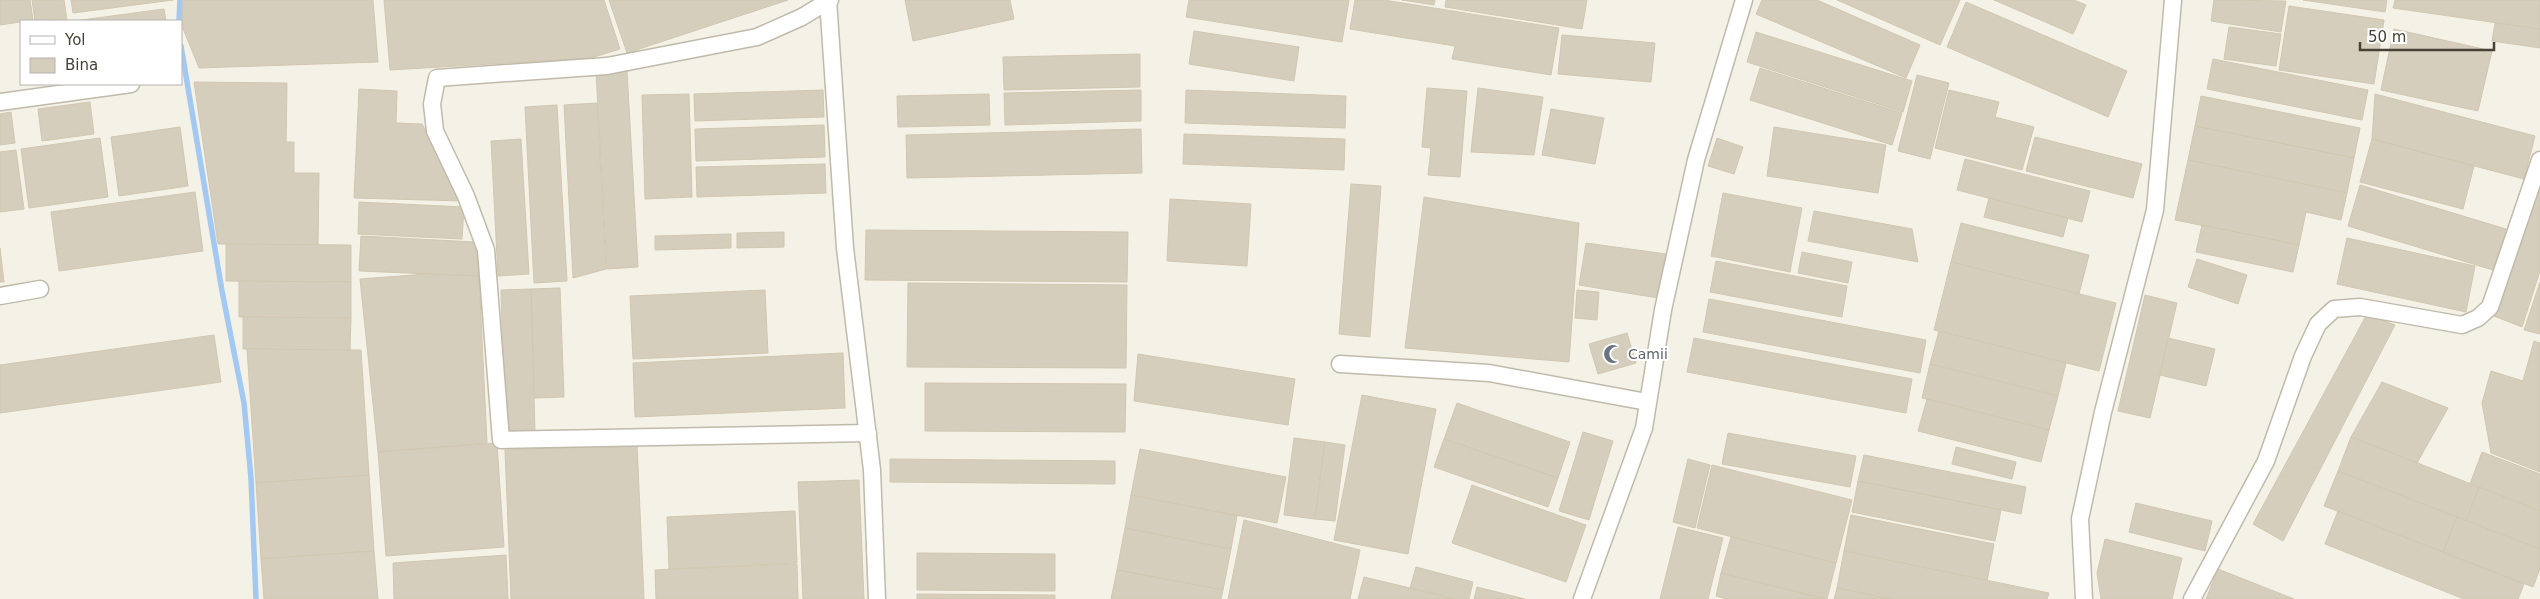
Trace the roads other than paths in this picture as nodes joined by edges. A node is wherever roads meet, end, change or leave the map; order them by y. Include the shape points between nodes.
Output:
1 (829, 0) edge
2 (1744, 0) edge
3 (2173, 0) edge
4 (123, 85) edge
5 (0, 102) edge
6 (2540, 160) edge
7 (40, 289) dead end
8 (0, 296) edge
9 (1340, 364) dead end
10 (1647, 402) junction
11 (868, 433) junction
12 (877, 599) edge
13 (1582, 599) edge
14 (2084, 599) edge
15 (2192, 599) edge

1 - 11 street via 845,248
1 - 11 street via 802,17 757,37 607,66 437,78 432,104 435,131 466,196 486,250 501,440
2 - 10 street via 1696,160 1663,310
3 - 14 street via 2155,210 2103,412 2080,519
4 - 5 street
6 - 15 street via 2490,307 2478,318 2462,325 2346,307 2334,309 2318,324 2303,356 2266,461
7 - 8 street
9 - 10 street via 1489,373
10 - 13 street via 1644,428
11 - 12 street

